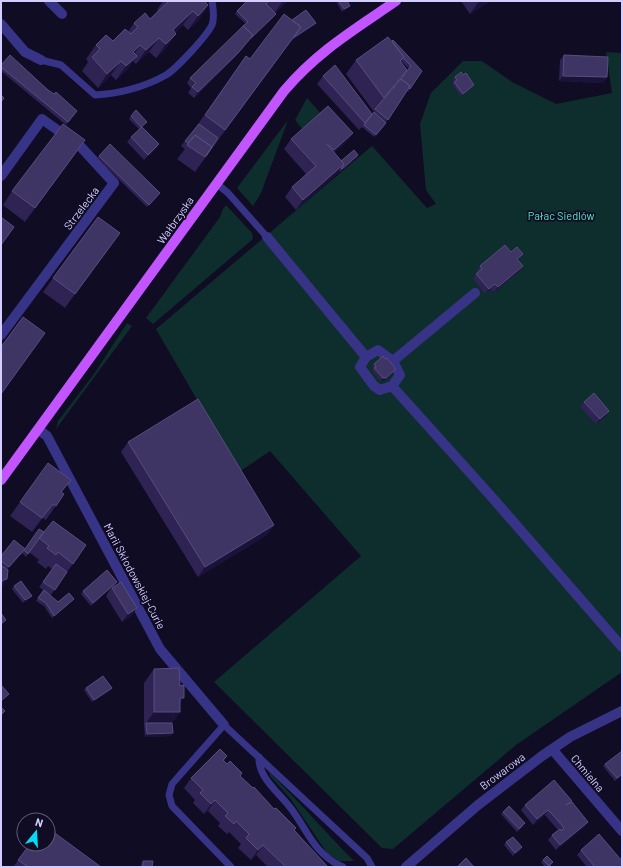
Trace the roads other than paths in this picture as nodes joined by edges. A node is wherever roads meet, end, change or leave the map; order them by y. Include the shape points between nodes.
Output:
1 (49, 1) edge
2 (212, 1) edge
3 (396, 1) edge
4 (62, 14) dead end
5 (1, 24) edge
6 (40, 60) joint
7 (1, 176) edge
8 (216, 183) junction
9 (267, 237) joint
10 (474, 294) dead end
11 (5, 323) edge
12 (1, 335) edge
13 (366, 357) junction
14 (393, 361) junction
15 (392, 386) junction
16 (39, 430) junction
17 (1, 480) edge
18 (622, 647) edge
19 (622, 711) edge
20 (224, 725) junction
21 (552, 749) junction
22 (259, 757) junction
23 (622, 832) edge
24 (407, 866) edge
25 (231, 867) edge
26 (342, 867) edge
27 (372, 867) edge

1 - 4 street
2 - 6 lane via 212,24 203,38 167,74 141,85 110,94 95,95 60,65
3 - 8 main road, Wałbrzyska via 325,49 303,68
5 - 6 street via 25,52
7 - 11 street, Strzelecka via 42,119 81,147 114,183
8 - 9 lane
8 - 16 main road, Wałbrzyska
9 - 13 street
10 - 14 street
11 - 12 street, Strzelecka
13 - 14 street via 378,350
13 - 15 street via 360,367 374,386 380,390
14 - 15 street via 400,375
15 - 18 street via 490,494
16 - 17 main road, Wałbrzyska
16 - 20 street, Marii Skłodowskiej-Curie via 47,436 160,649
19 - 21 street, Browarowa
20 - 22 lane
20 - 25 lane via 172,784 169,795 172,806
21 - 23 street, Chmielna
21 - 24 street, Browarowa via 478,805
22 - 26 lane via 258,764 263,776 290,807 311,841 332,862
22 - 27 lane via 367,858

